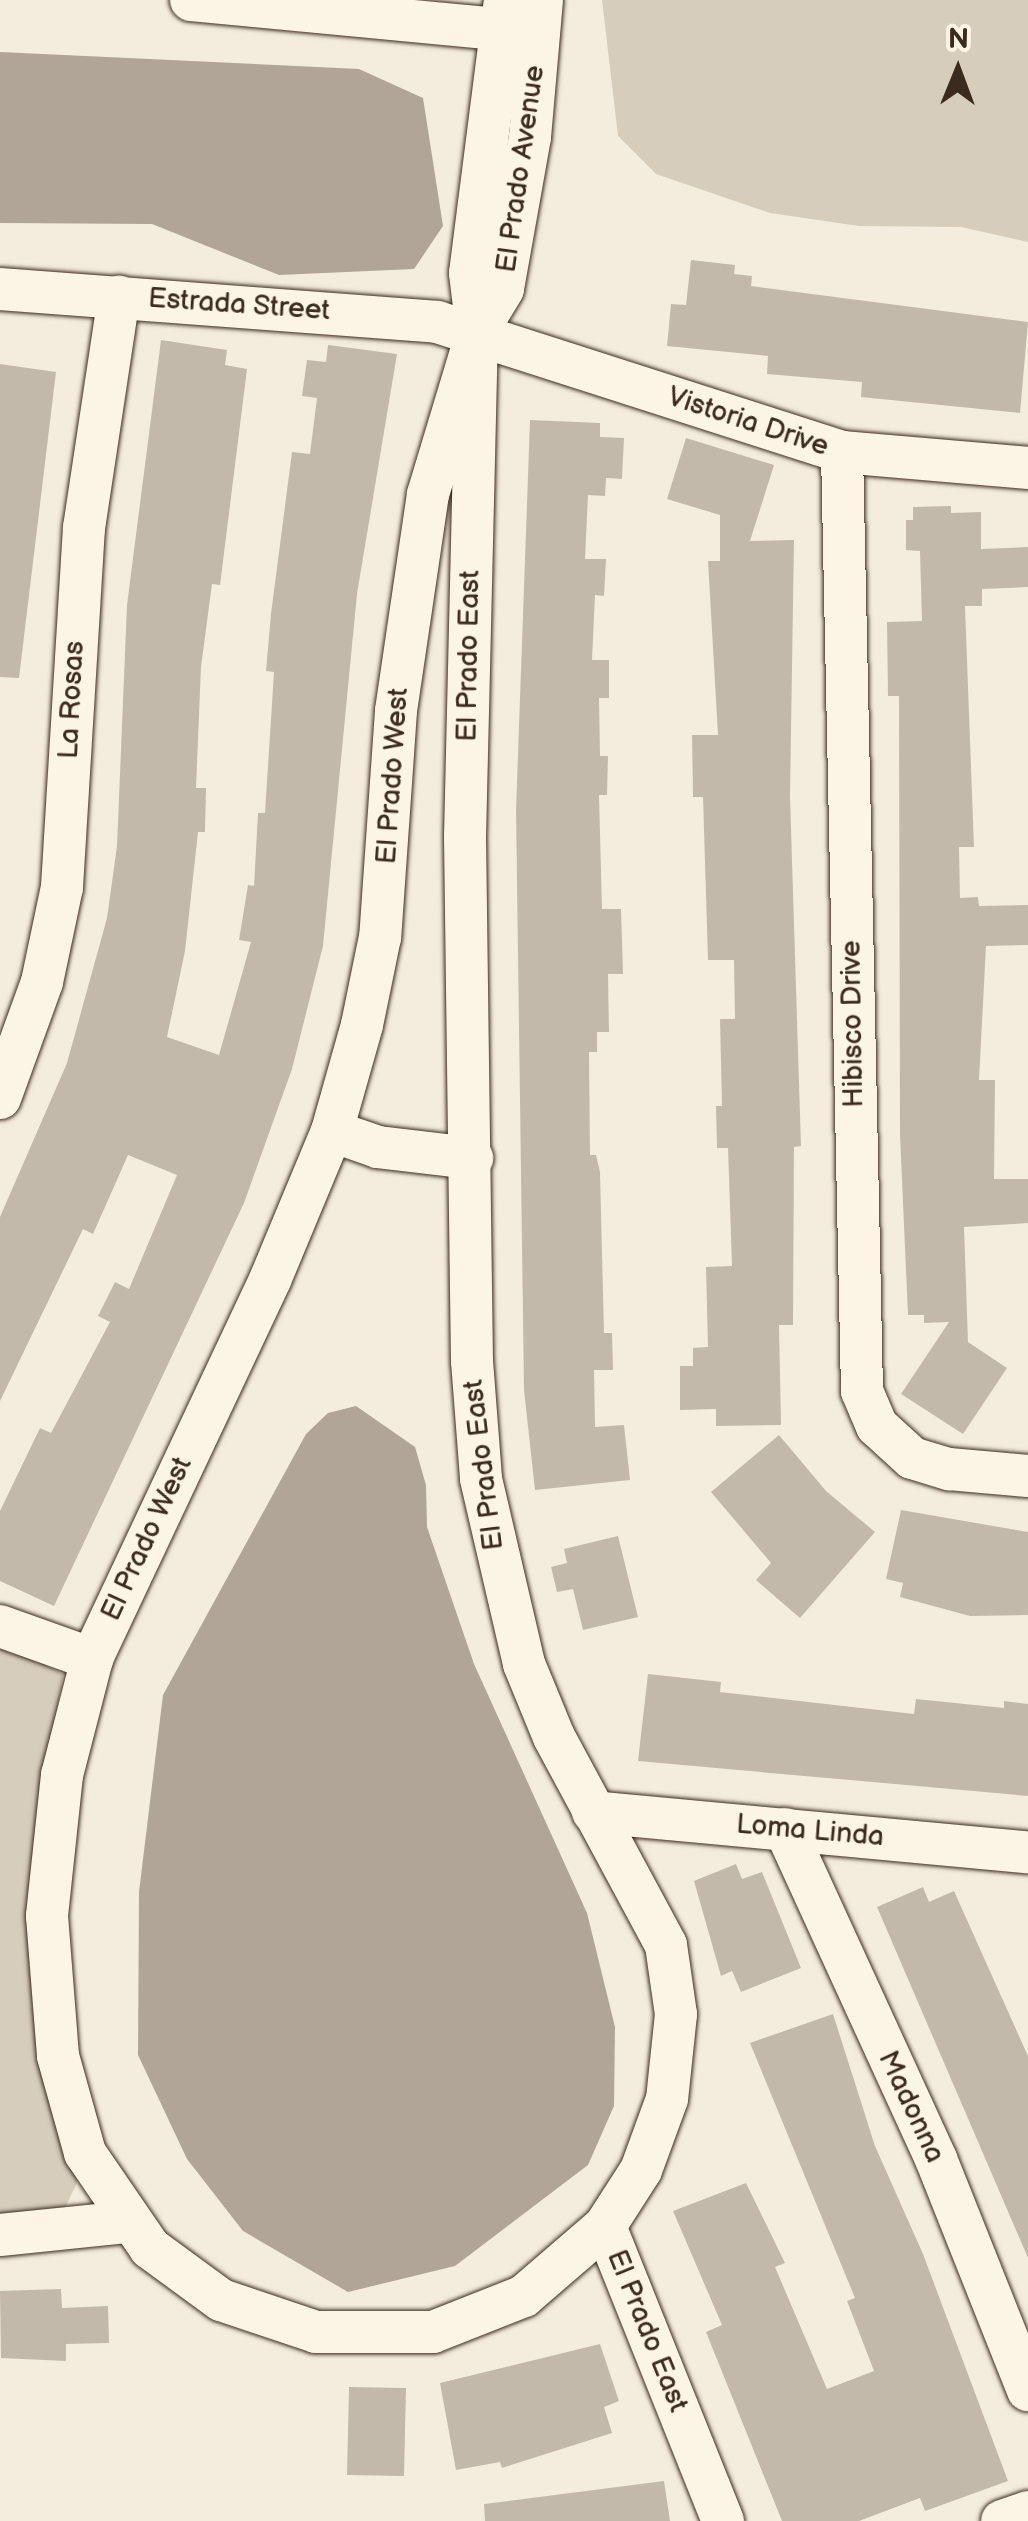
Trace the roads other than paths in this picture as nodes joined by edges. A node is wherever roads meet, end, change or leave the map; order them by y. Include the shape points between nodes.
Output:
1 (191, 0) edge
2 (522, 16) edge
3 (0, 288) edge
4 (119, 297) junction
5 (477, 332) junction
6 (842, 452) junction
7 (1028, 468) edge
8 (0, 1098) edge
9 (332, 1131) junction
10 (472, 1158) junction
11 (1028, 1476) edge
12 (0, 1626) edge
13 (92, 1659) junction
14 (592, 1812) junction
15 (785, 1828) junction
16 (1028, 1852) edge
17 (128, 2222) junction
18 (605, 2226) junction
19 (0, 2234) edge
20 (1028, 2390) edge
21 (1028, 2512) edge
22 (722, 2521) edge
23 (1002, 2521) edge

1 - 2 street
2 - 5 street, El Prado Avenue via 515,236 503,289
3 - 4 street, Estrada Street
4 - 5 street, Estrada Street via 418,319
4 - 8 street, La Rosas via 84,528 62,887 42,982
5 - 6 street, Vistoria Drive
5 - 9 street, El Prado West via 428,494 396,711 380,937
5 - 10 street, El Prado East via 465,836
6 - 7 street, Vistoria Drive
6 - 11 street, Hibisco Drive via 862,1391 877,1426 912,1458 949,1469
9 - 10 street via 378,1147
9 - 13 street, El Prado West via 270,1280
10 - 14 street, El Prado East via 472,1360 490,1537 524,1664
12 - 13 street
13 - 17 street, El Prado West via 54,1824 52,2004 69,2109 102,2186
14 - 15 street, Loma Linda
14 - 18 street, El Prado East via 657,1922 676,2014 662,2117 641,2170
15 - 16 street, Loma Linda
15 - 20 street, Madonna via 936,2159
17 - 18 street, El Prado West via 178,2272 220,2300 316,2332 375,2337 434,2332 481,2318 546,2281
17 - 19 street
18 - 22 street, El Prado East
21 - 23 street

